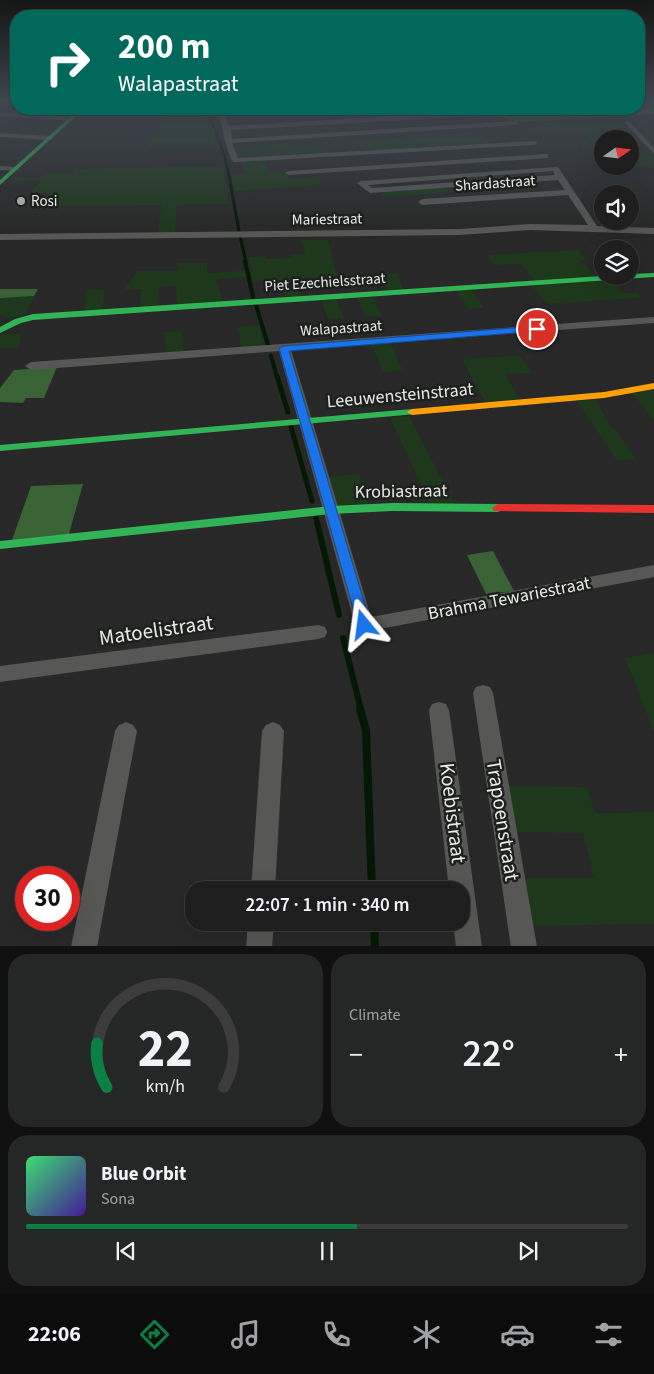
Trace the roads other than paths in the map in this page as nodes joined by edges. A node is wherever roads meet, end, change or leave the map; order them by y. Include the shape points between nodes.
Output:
1 (43, 144) edge
2 (228, 144) edge
3 (443, 144) edge
4 (535, 144) edge
5 (545, 156) junction
6 (0, 168) edge
7 (15, 169) junction
8 (289, 173) dead end
9 (558, 173) junction
10 (363, 182) dead end
11 (0, 183) edge
12 (570, 192) junction
13 (422, 202) dead end
14 (594, 228) joint
15 (624, 230) edge
16 (654, 232) edge
17 (0, 237) edge
18 (654, 275) edge
19 (654, 320) edge
20 (0, 330) edge
21 (284, 348) junction
22 (31, 366) dead end
23 (654, 386) edge
24 (304, 420) junction
25 (0, 448) edge
26 (654, 509) edge
27 (331, 510) junction
28 (0, 545) edge
29 (654, 571) edge
30 (318, 632) dead end
31 (0, 674) edge
32 (483, 693) dead end
33 (440, 710) dead end
34 (126, 731) dead end
35 (273, 731) dead end
36 (264, 881) edge
37 (260, 931) edge
38 (84, 946) edge
39 (259, 946) edge
40 (469, 946) edge
41 (524, 946) edge

1 - 7 street
2 - 3 street via 234,160 239,161
4 - 5 street
5 - 8 street
5 - 9 street
6 - 7 street
7 - 11 street
9 - 10 street via 370,191
9 - 12 street
12 - 13 street, Shardastraat
12 - 14 street
14 - 17 street, Mariestraat
15 - 16 street, Mariestraat
18 - 20 street, Piet Ezechielsstraat via 33,317
19 - 21 street, Walapastraat
21 - 22 street, Walapastraat
21 - 24 street
23 - 24 street, Leeuwensteinstraat via 604,395
24 - 25 street, Leeuwensteinstraat
24 - 27 street
26 - 27 street, Krobiastraat via 392,507
27 - 28 street, Krobiastraat
27 - 29 street, Brahma Tewariestraat via 364,625
30 - 31 street, Matoelistraat
32 - 41 street, Trapoenstraat
33 - 40 street, Koebistraat
34 - 38 street
35 - 36 street
37 - 39 street

